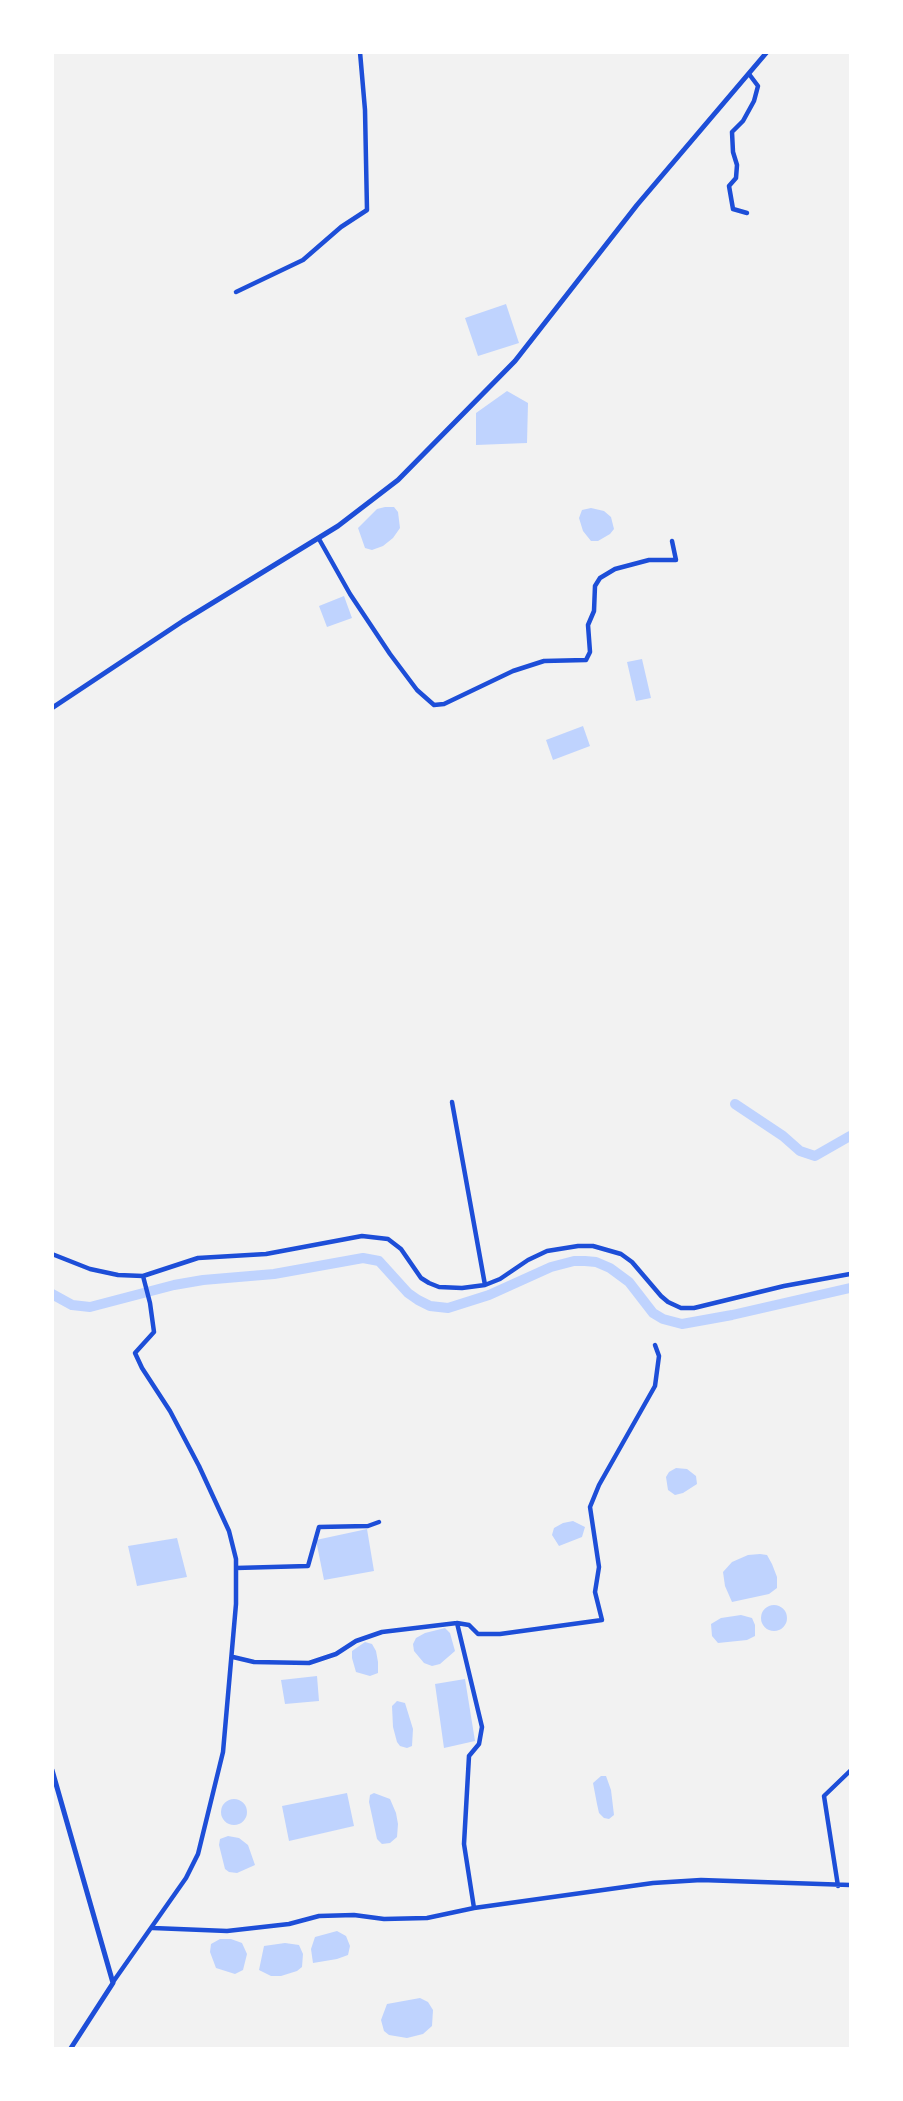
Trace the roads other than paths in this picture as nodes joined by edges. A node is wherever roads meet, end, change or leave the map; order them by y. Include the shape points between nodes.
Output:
1 (360, 52) edge
2 (767, 52) edge
3 (749, 74) junction
4 (747, 213) dead end
5 (236, 292) dead end
6 (318, 539) junction
7 (671, 541) dead end
8 (52, 708) edge
9 (452, 1102) dead end
10 (52, 1254) edge
11 (850, 1274) edge
12 (143, 1276) junction
13 (485, 1285) junction
14 (655, 1345) dead end
15 (379, 1522) dead end
16 (236, 1567) junction
17 (457, 1623) junction
18 (233, 1657) junction
19 (52, 1770) edge
20 (850, 1771) edge
21 (850, 1885) edge
22 (838, 1886) junction
23 (474, 1908) junction
24 (152, 1928) junction
25 (113, 1983) junction
26 (71, 2049) edge

1 - 5 street via 367,210 303,260
2 - 3 street
3 - 4 street via 758,86 743,121 732,132 737,165 736,178 729,186 733,209
3 - 6 street via 637,205 515,361 398,480
6 - 7 street via 390,654 434,705 544,661 586,660 590,652 588,625 600,578 649,560 676,560
6 - 8 street
9 - 13 street
10 - 12 street via 90,1269
11 - 13 street via 681,1308 661,1296 621,1254 578,1246 547,1251
12 - 13 street via 198,1258 265,1254 362,1236 388,1239 421,1278 439,1287
12 - 16 street via 154,1332 135,1353 137,1360 200,1466 229,1531
14 - 17 street via 659,1356 655,1386 590,1507 599,1567 596,1592 603,1620 500,1634 478,1634
15 - 16 street via 319,1528 308,1566
16 - 18 street
17 - 18 street via 382,1632 309,1662 254,1662
17 - 23 street via 482,1727 479,1744 469,1756 464,1844
18 - 24 street via 223,1752 198,1854
19 - 25 street
20 - 22 street via 824,1796
21 - 22 street
22 - 23 street via 701,1880
23 - 24 street via 427,1918 319,1916 227,1931
24 - 25 street
25 - 26 street

